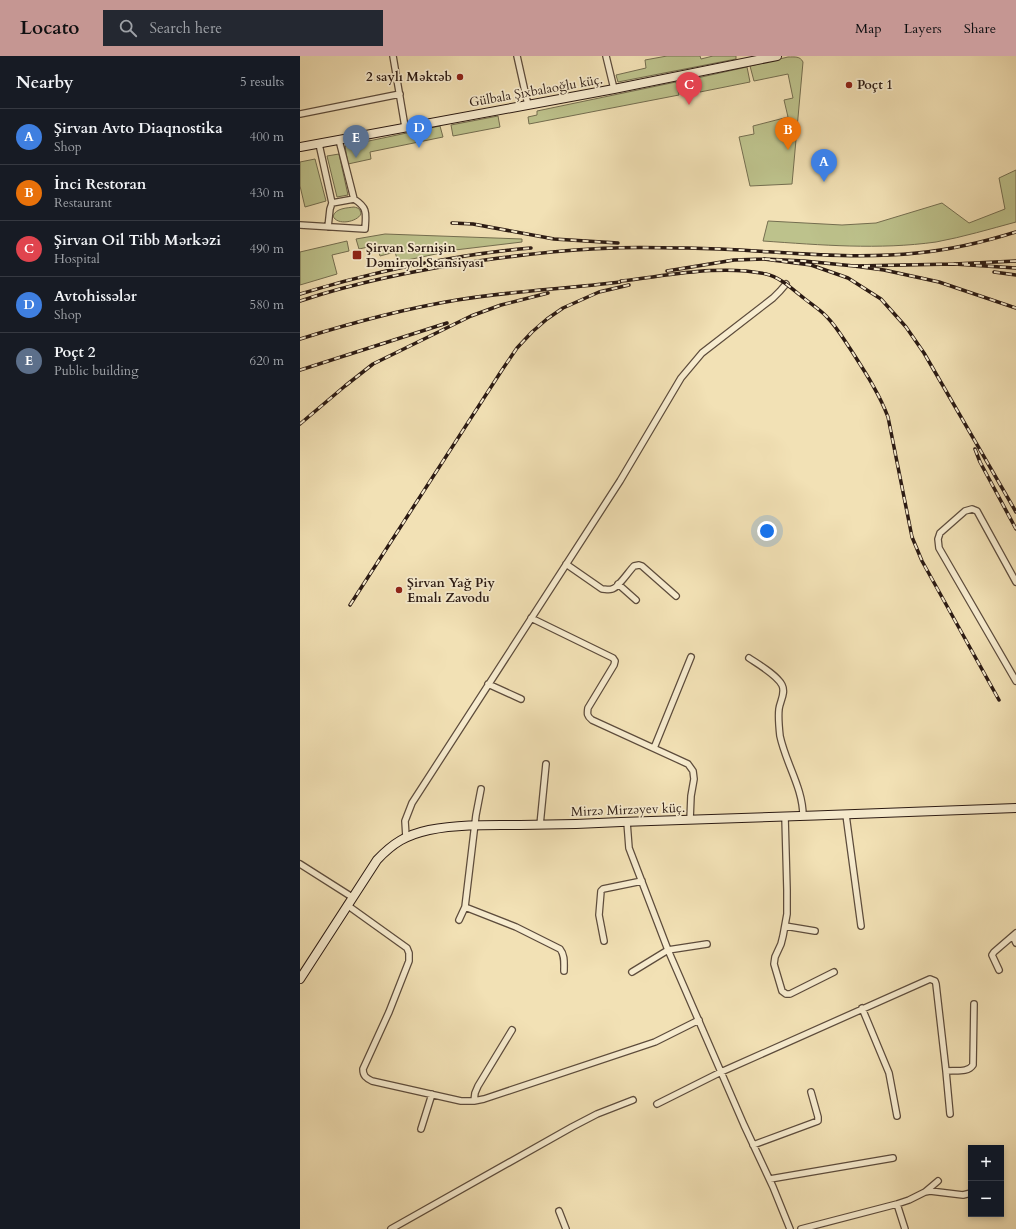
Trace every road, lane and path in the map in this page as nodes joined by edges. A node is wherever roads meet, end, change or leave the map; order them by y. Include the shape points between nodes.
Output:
1 (393, 56) edge
2 (517, 56) edge
3 (606, 56) edge
4 (777, 56) edge
5 (747, 59) edge
6 (614, 89) junction
7 (400, 94) junction
8 (528, 105) junction
9 (300, 114) edge
10 (405, 127) junction
11 (339, 140) junction
12 (319, 144) junction
13 (300, 147) edge
14 (354, 199) junction
15 (332, 203) junction
16 (300, 225) edge
17 (328, 227) junction
18 (786, 284) dead end
19 (566, 564) junction
20 (1016, 582) edge
21 (618, 584) junction
22 (676, 596) dead end
23 (636, 600) dead end
24 (531, 618) junction
25 (691, 657) dead end
26 (749, 658) dead end
27 (1016, 681) edge
28 (488, 684) junction
29 (521, 699) dead end
30 (654, 748) junction
31 (546, 764) dead end
32 (481, 788) dead end
33 (1016, 808) edge
34 (846, 814) junction
35 (803, 816) junction
36 (785, 817) junction
37 (690, 820) junction
38 (627, 822) junction
39 (474, 825) junction
40 (540, 825) junction
41 (406, 837) junction
42 (300, 864) edge
43 (642, 880) junction
44 (350, 901) junction
45 (465, 907) junction
46 (459, 920) dead end
47 (785, 926) junction
48 (861, 926) dead end
49 (815, 931) dead end
50 (1014, 934) edge
51 (604, 941) dead end
52 (1016, 943) edge
53 (707, 944) dead end
54 (668, 950) junction
55 (999, 970) dead end
56 (564, 971) dead end
57 (632, 972) dead end
58 (834, 972) dead end
59 (300, 979) edge
60 (974, 1004) dead end
61 (862, 1008) junction
62 (699, 1020) junction
63 (512, 1030) dead end
64 (946, 1071) junction
65 (721, 1072) junction
66 (811, 1092) dead end
67 (432, 1094) junction
68 (633, 1100) dead end
69 (474, 1101) junction
70 (657, 1104) dead end
71 (950, 1114) dead end
72 (897, 1116) dead end
73 (421, 1129) dead end
74 (754, 1145) junction
75 (893, 1158) dead end
76 (770, 1179) junction
77 (938, 1181) dead end
78 (925, 1192) junction
79 (968, 1194) edge
80 (897, 1204) junction
81 (559, 1211) dead end
82 (391, 1229) edge
83 (566, 1229) edge
84 (790, 1229) edge
85 (801, 1229) edge
86 (905, 1229) edge

1 - 7 street
2 - 8 street
3 - 6 street
4 - 5 main road, Gülbala Şıxbalaoğlu küç.
5 - 6 main road, Gülbala Şıxbalaoğlu küç.
6 - 8 main road, Gülbala Şıxbalaoğlu küç.
7 - 9 street
7 - 10 street
8 - 10 main road, Gülbala Şıxbalaoğlu küç.
10 - 11 main road, Gülbala Şıxbalaoğlu küç.
11 - 12 main road, Gülbala Şıxbalaoğlu küç.
11 - 14 street
12 - 13 main road, Gülbala Şıxbalaoğlu küç.
12 - 15 street
14 - 15 street
14 - 17 street via 362,204 365,210 365,229
15 - 17 street
16 - 17 street
18 - 19 street via 773,298 711,345 690,366
19 - 21 street via 602,588 612,590
19 - 24 street
20 - 27 street via 977,511 965,511 940,533 939,548
21 - 22 street via 634,566 639,565
21 - 23 street
24 - 28 street
24 - 30 street via 613,658 614,665 588,708 587,714 592,720
25 - 30 street
26 - 35 street via 783,686 778,721 780,736 800,795
28 - 29 street
28 - 41 street via 412,803 405,821
30 - 37 street via 688,764 693,771
31 - 40 street
32 - 39 street
33 - 34 main road, Mirzə Mirzəyev küç.
34 - 35 main road, Mirzə Mirzəyev küç.
34 - 48 street
35 - 36 main road, Mirzə Mirzəyev küç.
36 - 37 main road, Mirzə Mirzəyev küç.
36 - 47 street
37 - 38 main road, Mirzə Mirzəyev küç.
38 - 40 main road, Mirzə Mirzəyev küç.
38 - 43 street via 629,848
39 - 40 main road, Mirzə Mirzəyev küç.
39 - 41 main road, Mirzə Mirzəyev küç. via 438,828
39 - 45 street
41 - 44 main road, Mirzə Mirzəyev küç. via 396,842 377,860
42 - 44 street
43 - 51 street via 600,891 599,915
43 - 54 street
44 - 59 main road, Mirzə Mirzəyev küç.
44 - 67 street via 407,948 409,953 409,961 363,1068 363,1074 372,1081
45 - 46 street
45 - 56 street via 560,948 564,957
47 - 49 street
47 - 58 street via 774,964 782,991 790,994
50 - 52 street
50 - 55 street via 992,955
53 - 54 street
54 - 57 street
54 - 62 street
60 - 64 street via 974,1065 967,1070
61 - 64 street via 926,979 932,979 936,984
61 - 65 street
61 - 72 street via 889,1073
62 - 65 street
62 - 69 street via 654,1042
63 - 69 street via 478,1086
64 - 71 street
65 - 70 street
65 - 74 street
66 - 74 street via 818,1121
67 - 69 street via 461,1101
67 - 73 street
68 - 82 street via 572,1127
74 - 76 street
75 - 76 street
76 - 84 street
77 - 78 street
78 - 79 street
78 - 80 street
80 - 85 street
80 - 86 street
81 - 83 street

